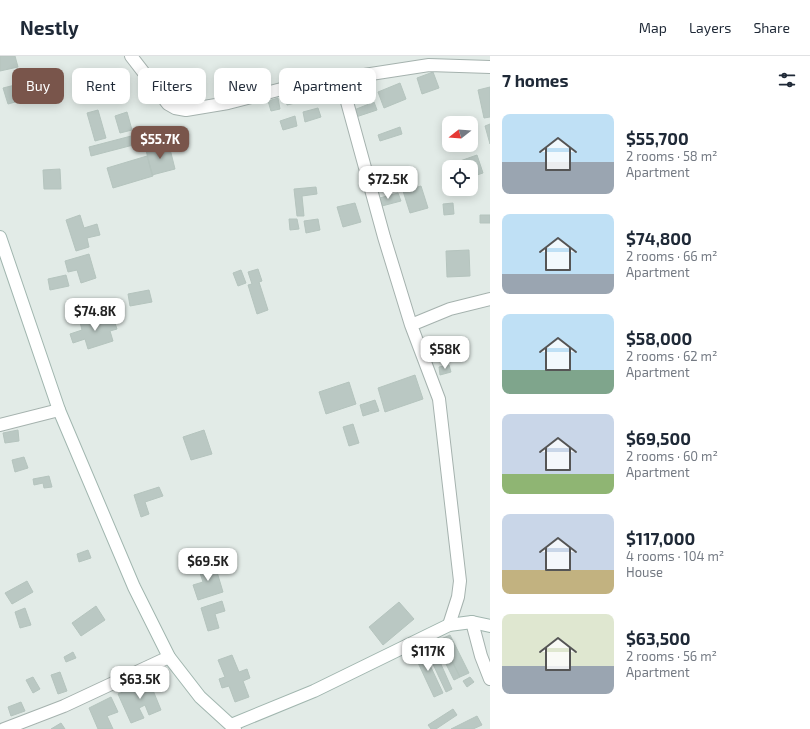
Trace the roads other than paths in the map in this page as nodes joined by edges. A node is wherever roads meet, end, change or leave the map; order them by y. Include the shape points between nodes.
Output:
1 (131, 56) edge
2 (490, 67) edge
3 (376, 74) edge
4 (279, 90) edge
5 (348, 104) edge
6 (0, 237) edge
7 (490, 299) edge
8 (411, 325) junction
9 (59, 410) junction
10 (0, 425) edge
11 (472, 622) junction
12 (448, 625) junction
13 (490, 626) edge
14 (169, 657) junction
15 (490, 679) edge
16 (233, 727) edge
17 (4, 729) edge

1 - 4 street via 168,104 175,108 186,110 228,104
2 - 3 street via 429,65
5 - 8 street
6 - 9 street
7 - 8 street via 450,309
8 - 12 street via 438,399 460,581 458,597
9 - 10 street
9 - 14 street via 134,587
11 - 12 street
11 - 13 street
11 - 15 street
12 - 16 street via 314,691
14 - 16 street via 200,697
14 - 17 street via 64,706

